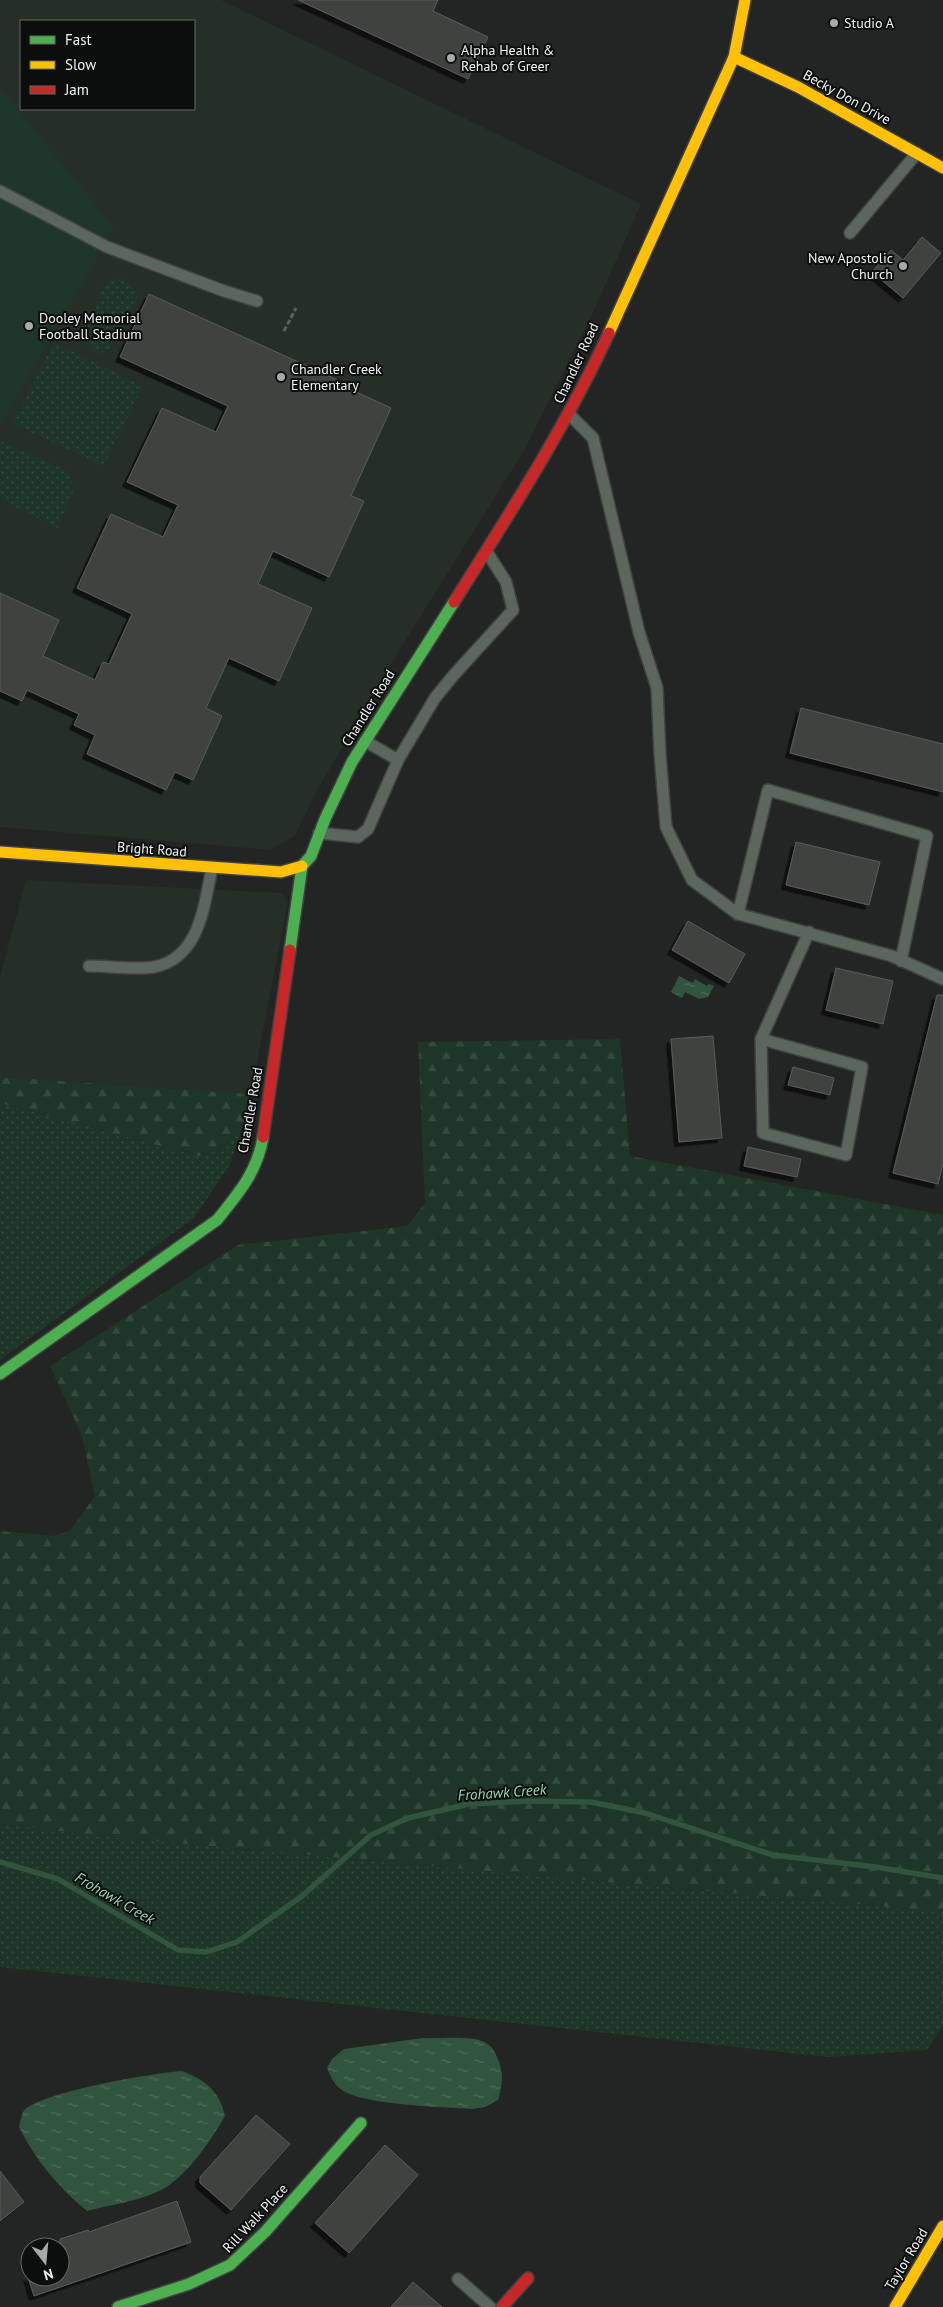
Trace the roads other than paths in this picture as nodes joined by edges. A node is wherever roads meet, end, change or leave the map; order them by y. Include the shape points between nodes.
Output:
1 (745, 0) edge
2 (734, 57) junction
3 (917, 153) junction
4 (943, 168) edge
5 (0, 191) edge
6 (850, 234) dead end
7 (257, 301) dead end
8 (569, 414) junction
9 (486, 550) junction
10 (365, 741) junction
11 (398, 760) junction
12 (319, 833) junction
13 (0, 852) edge
14 (302, 866) junction
15 (212, 868) junction
16 (738, 914) junction
17 (809, 932) junction
18 (901, 961) junction
19 (89, 966) dead end
20 (943, 979) edge
21 (762, 1039) junction
22 (0, 1374) edge
23 (361, 2123) dead end
24 (943, 2226) edge
25 (528, 2278) dead end
26 (458, 2279) dead end
27 (118, 2307) edge
28 (490, 2307) edge
29 (502, 2307) edge
30 (895, 2307) edge

1 - 2 street, Chandler Road
2 - 3 street, Becky Don Drive via 798,87
2 - 8 street, Chandler Road
3 - 4 street, Becky Don Drive
3 - 6 lane
5 - 7 lane via 107,247
8 - 9 street, Chandler Road
8 - 16 lane via 593,438 639,632 657,688 666,827 692,880
9 - 10 street, Chandler Road
9 - 11 lane via 506,582 513,610 435,698
10 - 11 lane
10 - 12 street, Chandler Road
11 - 12 lane via 368,829 358,837
12 - 14 street, Chandler Road via 311,856
13 - 15 street, Bright Road
14 - 15 street, Bright Road via 281,872
14 - 22 street, Chandler Road via 262,1142 244,1187 228,1209 196,1237
15 - 19 lane via 197,933 171,961 154,967
16 - 17 lane
16 - 18 lane via 768,790 918,833 927,836
17 - 18 lane
17 - 21 lane
18 - 20 lane
21 - 21 lane via 862,1067 846,1154 763,1133
23 - 27 street, Rill Walk Place via 265,2232 230,2266 189,2284
24 - 30 street, Taylor Road
25 - 29 street
26 - 28 lane

